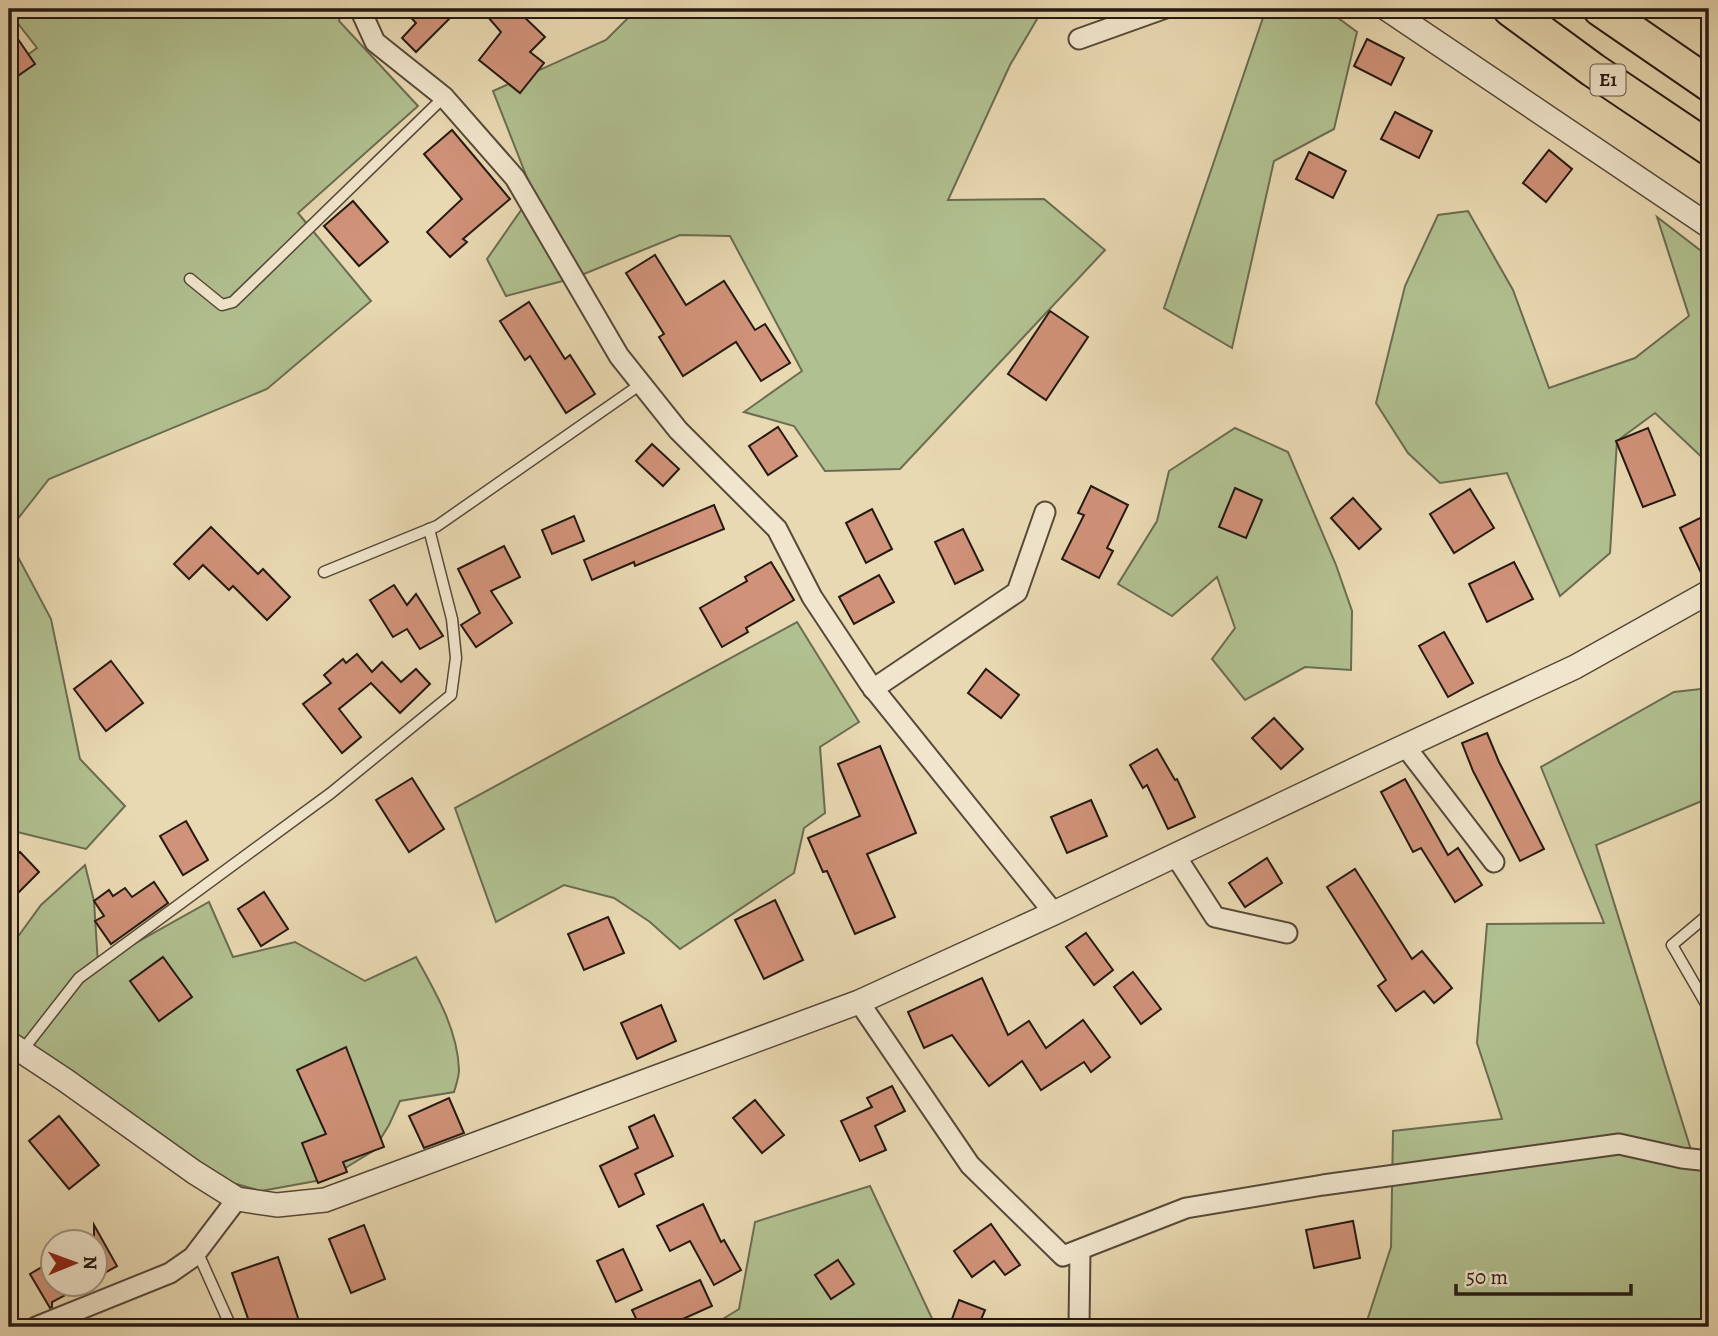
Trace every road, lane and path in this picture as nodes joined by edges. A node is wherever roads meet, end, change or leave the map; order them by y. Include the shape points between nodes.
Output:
1 (360, 9) edge
2 (1163, 9) edge
3 (1387, 9) edge
4 (1510, 9) edge
5 (1600, 9) edge
6 (1079, 39) dead end
7 (1709, 84) edge
8 (443, 97) junction
9 (1709, 148) edge
10 (1709, 226) edge
11 (190, 279) dead end
12 (641, 384) junction
13 (1045, 512) dead end
14 (429, 529) junction
15 (324, 572) dead end
16 (1709, 592) edge
17 (873, 688) junction
18 (1405, 746) junction
19 (1175, 855) junction
20 (1494, 862) dead end
21 (1054, 913) junction
22 (1709, 914) edge
23 (1287, 933) dead end
24 (859, 1002) junction
25 (1709, 1009) edge
26 (15, 1047) edge
27 (1709, 1161) edge
28 (237, 1199) junction
29 (197, 1250) junction
30 (1080, 1250) junction
31 (36, 1327) edge
32 (231, 1327) edge
33 (1079, 1327) edge

1 - 8 street via 375,42
2 - 6 street
3 - 10 street
4 - 9 highway, E1
5 - 7 highway, E1
8 - 11 lane via 233,302 222,305
8 - 12 street via 515,178 619,356
12 - 14 lane
12 - 17 street via 678,430 777,529 812,597
13 - 17 street via 1017,592
14 - 15 lane
14 - 26 lane via 452,619 456,658 451,695 331,793 79,978
16 - 18 street via 1575,667
17 - 21 street
18 - 19 street
18 - 20 street
19 - 21 street
19 - 23 street via 1215,917
21 - 24 street
22 - 25 lane via 1672,945
24 - 28 street via 325,1200 277,1205
24 - 30 street via 970,1165 1063,1256
26 - 28 street
27 - 30 street via 1619,1144 1323,1185 1186,1208
28 - 29 street
29 - 31 street via 170,1273
29 - 32 lane
30 - 33 street

